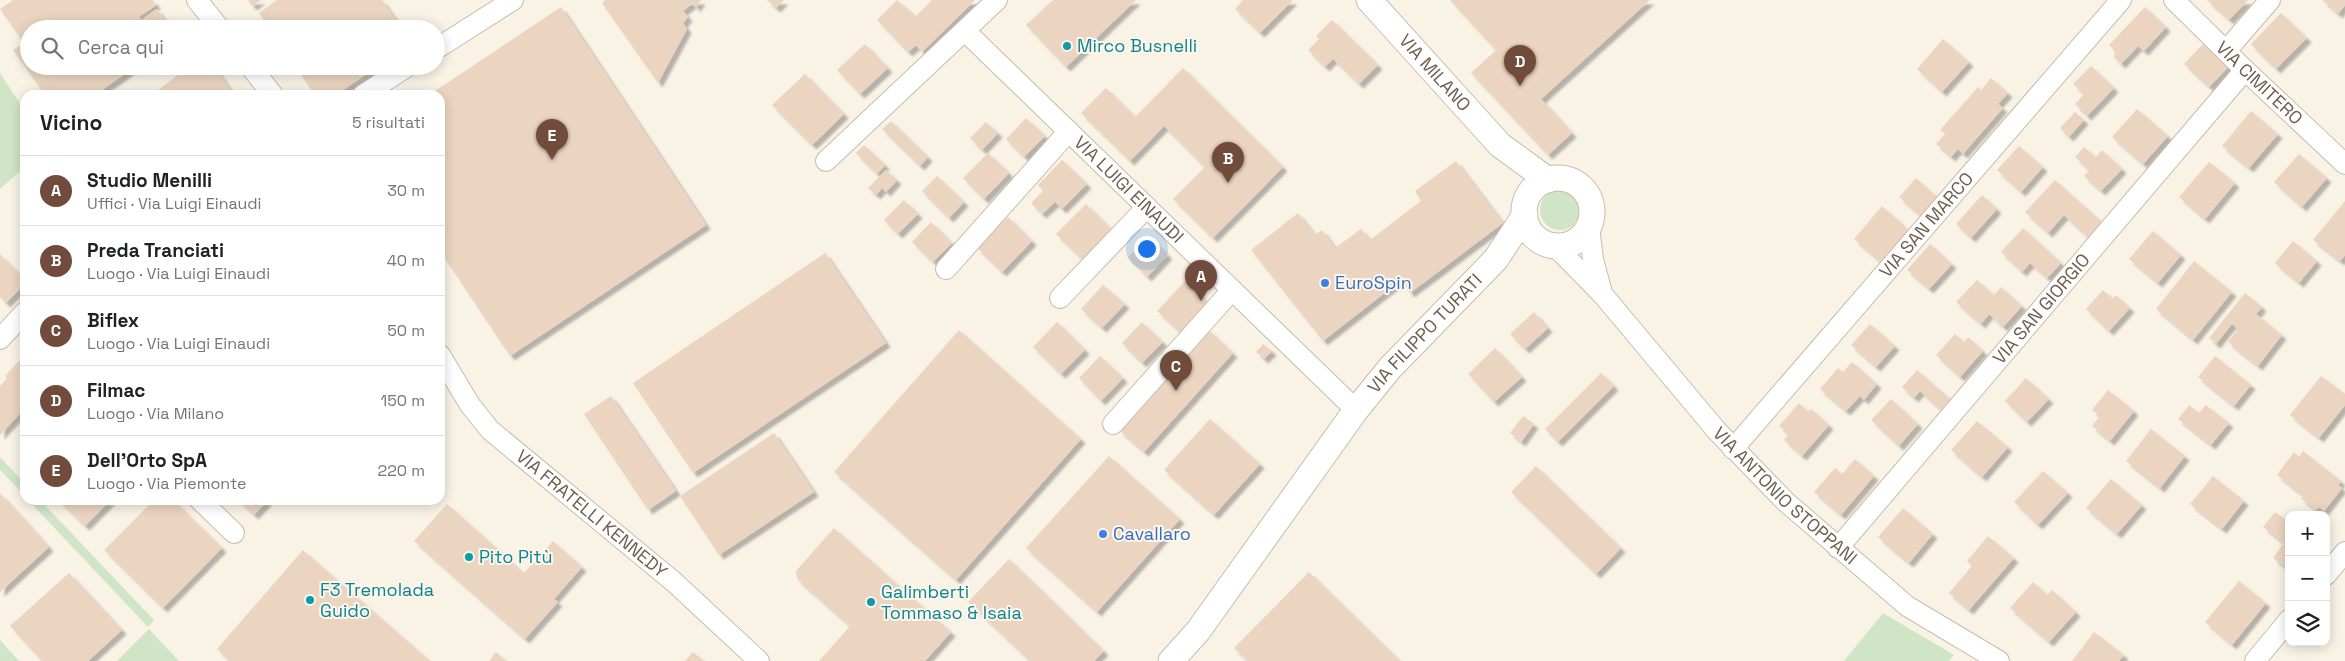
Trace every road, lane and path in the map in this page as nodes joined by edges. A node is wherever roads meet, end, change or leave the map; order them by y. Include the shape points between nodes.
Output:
1 (197, 0) edge
2 (514, 0) edge
3 (997, 0) edge
4 (1369, 0) edge
5 (2121, 0) edge
6 (2174, 0) edge
7 (2270, 0) edge
8 (213, 20) edge
9 (965, 30) junction
10 (445, 43) edge
11 (2226, 51) junction
12 (2245, 70) junction
13 (257, 75) edge
14 (394, 75) edge
15 (269, 90) edge
16 (371, 90) edge
17 (1069, 131) junction
18 (1500, 145) junction
19 (826, 161) dead end
20 (2345, 164) edge
21 (1548, 180) junction
22 (1147, 207) junction
23 (1525, 209) junction
24 (1589, 227) junction
25 (1549, 244) junction
26 (1496, 259) junction
27 (946, 269) dead end
28 (1232, 290) junction
29 (1603, 295) junction
30 (1060, 298) dead end
31 (20, 324) edge
32 (0, 339) edge
33 (445, 363) edge
34 (1356, 410) junction
35 (1113, 424) dead end
36 (1733, 449) junction
37 (205, 505) edge
38 (234, 533) dead end
39 (1838, 548) junction
40 (2345, 552) edge
41 (2330, 570) edge
42 (2285, 625) edge
43 (759, 661) edge
44 (1171, 661) edge
45 (1999, 661) edge
46 (2255, 661) edge

1 - 8 street
2 - 10 street
3 - 9 street
4 - 18 street, VIA MILANO
5 - 36 street, VIA SAN MARCO
6 - 11 street, VIA CIMITERO
7 - 11 street
9 - 17 street, VIA LUIGI EINAUDI
9 - 19 street
11 - 12 street, VIA CIMITERO
12 - 20 street, VIA CIMITERO
12 - 39 street, VIA SAN GIORGIO
13 - 15 street
14 - 16 street
17 - 22 street, VIA LUIGI EINAUDI
17 - 27 street
18 - 21 street, VIA MILANO
18 - 23 street, VIA MILANO via 1516,178
21 - 23 street via 1530,193
21 - 24 street via 1570,180 1583,190 1591,205
22 - 28 street, VIA LUIGI EINAUDI
22 - 30 street
23 - 25 street via 1532,233
23 - 26 street, VIA FILIPPO TURATI
24 - 25 street via 1575,242
24 - 29 street, VIA ANTONIO STOPPANI via 1592,259
25 - 26 street, VIA FILIPPO TURATI via 1522,248
25 - 29 street, VIA ANTONIO STOPPANI
26 - 34 street, VIA FILIPPO TURATI via 1390,368
28 - 34 street, VIA LUIGI EINAUDI
28 - 35 street
29 - 36 street, VIA ANTONIO STOPPANI
31 - 32 street
33 - 43 street, VIA FRATELLI KENNEDY via 470,405 490,430 674,582
34 - 44 street, VIA FILIPPO TURATI via 1198,631
36 - 39 street, VIA ANTONIO STOPPANI
37 - 38 street
39 - 45 street, VIA ANTONIO STOPPANI via 1915,611
40 - 41 street
42 - 46 street

